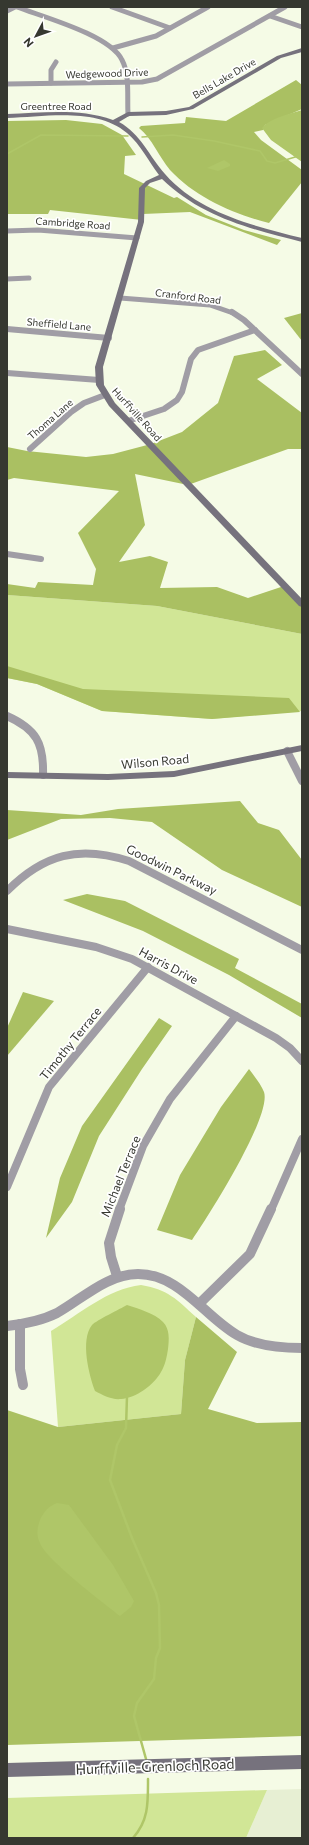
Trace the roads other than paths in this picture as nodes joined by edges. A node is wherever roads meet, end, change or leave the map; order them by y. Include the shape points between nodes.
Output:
1 (16, 7) edge
2 (112, 7) edge
3 (207, 7) edge
4 (284, 7) edge
5 (7, 11) edge
6 (270, 16) junction
7 (302, 27) edge
8 (170, 28) junction
9 (112, 48) junction
10 (302, 50) edge
11 (56, 62) dead end
12 (127, 82) junction
13 (7, 84) edge
14 (51, 84) junction
15 (128, 114) junction
16 (7, 116) edge
17 (115, 122) junction
18 (163, 176) junction
19 (7, 231) edge
20 (137, 238) junction
21 (302, 240) edge
22 (29, 278) dead end
23 (7, 279) edge
24 (120, 298) junction
25 (7, 329) edge
26 (255, 330) junction
27 (109, 338) junction
28 (7, 373) edge
29 (302, 374) edge
30 (99, 380) junction
31 (105, 395) junction
32 (128, 421) junction
33 (30, 449) dead end
34 (7, 554) edge
35 (41, 560) dead end
36 (302, 604) edge
37 (7, 716) edge
38 (302, 748) edge
39 (287, 751) junction
40 (7, 775) edge
41 (42, 775) junction
42 (302, 781) edge
43 (7, 891) edge
44 (7, 929) edge
45 (302, 950) edge
46 (148, 968) junction
47 (236, 1016) junction
48 (302, 1061) edge
49 (302, 1139) edge
50 (7, 1187) edge
51 (117, 1276) junction
52 (199, 1304) junction
53 (20, 1324) junction
54 (7, 1326) edge
55 (302, 1348) edge
56 (23, 1385) dead end
57 (302, 1762) edge
58 (7, 1770) edge

1 - 5 street
1 - 9 street via 87,33
2 - 8 street
3 - 8 street
4 - 6 street, Wedgewood Drive
6 - 7 street
6 - 12 street, Wedgewood Drive via 164,76 153,80
8 - 9 street via 152,38
9 - 12 street via 124,63
10 - 15 street, Bells Lake Drive via 279,57 191,108 166,113
11 - 14 street via 51,70
12 - 14 street, Wedgewood Drive
12 - 15 street
13 - 14 street, Wedgewood Drive
15 - 17 street
16 - 17 street, Greentree Road via 85,115
17 - 18 street, Greentree Road via 132,133
18 - 20 street, Hurffville Road via 148,182 142,188 142,218
18 - 21 street, Greentree Road via 184,194 216,212 257,228
19 - 20 street, Cambridge Road via 38,230
20 - 24 street, Hurffville Road
22 - 23 street
24 - 26 street, Cranford Road via 220,308 239,316
24 - 27 street, Hurffville Road
25 - 27 street, Sheffield Lane
26 - 29 street, Cranford Road
26 - 32 street via 198,350 191,358 182,392 177,400 164,409
27 - 30 street, Hurffville Road via 99,368
28 - 30 street
30 - 31 street, Hurffville Road
31 - 32 street, Hurffville Road
31 - 33 street, Thoma Lane via 70,412
32 - 36 street, Hurffville Road
34 - 35 street
37 - 41 street via 24,725 38,739 44,759
38 - 39 street, Wilson Road
39 - 41 street, Wilson Road via 174,774 108,777
39 - 42 street
40 - 41 street, Wilson Road
43 - 45 street, Goodwin Parkway via 20,877 55,857 82,853 113,855
44 - 46 street, Harris Drive via 119,954
46 - 47 street, Harris Drive
46 - 50 street, Timothy Terrace via 49,1087
47 - 48 street, Harris Drive via 276,1038
47 - 51 street, Michael Terrace via 170,1099 143,1146 109,1243
49 - 52 street via 250,1254
51 - 52 street via 139,1274 170,1281
51 - 53 street via 43,1319
52 - 55 street via 218,1323 238,1336 278,1347
53 - 54 street
53 - 56 street via 20,1369
57 - 58 street, Hurffville-Grenloch Road

